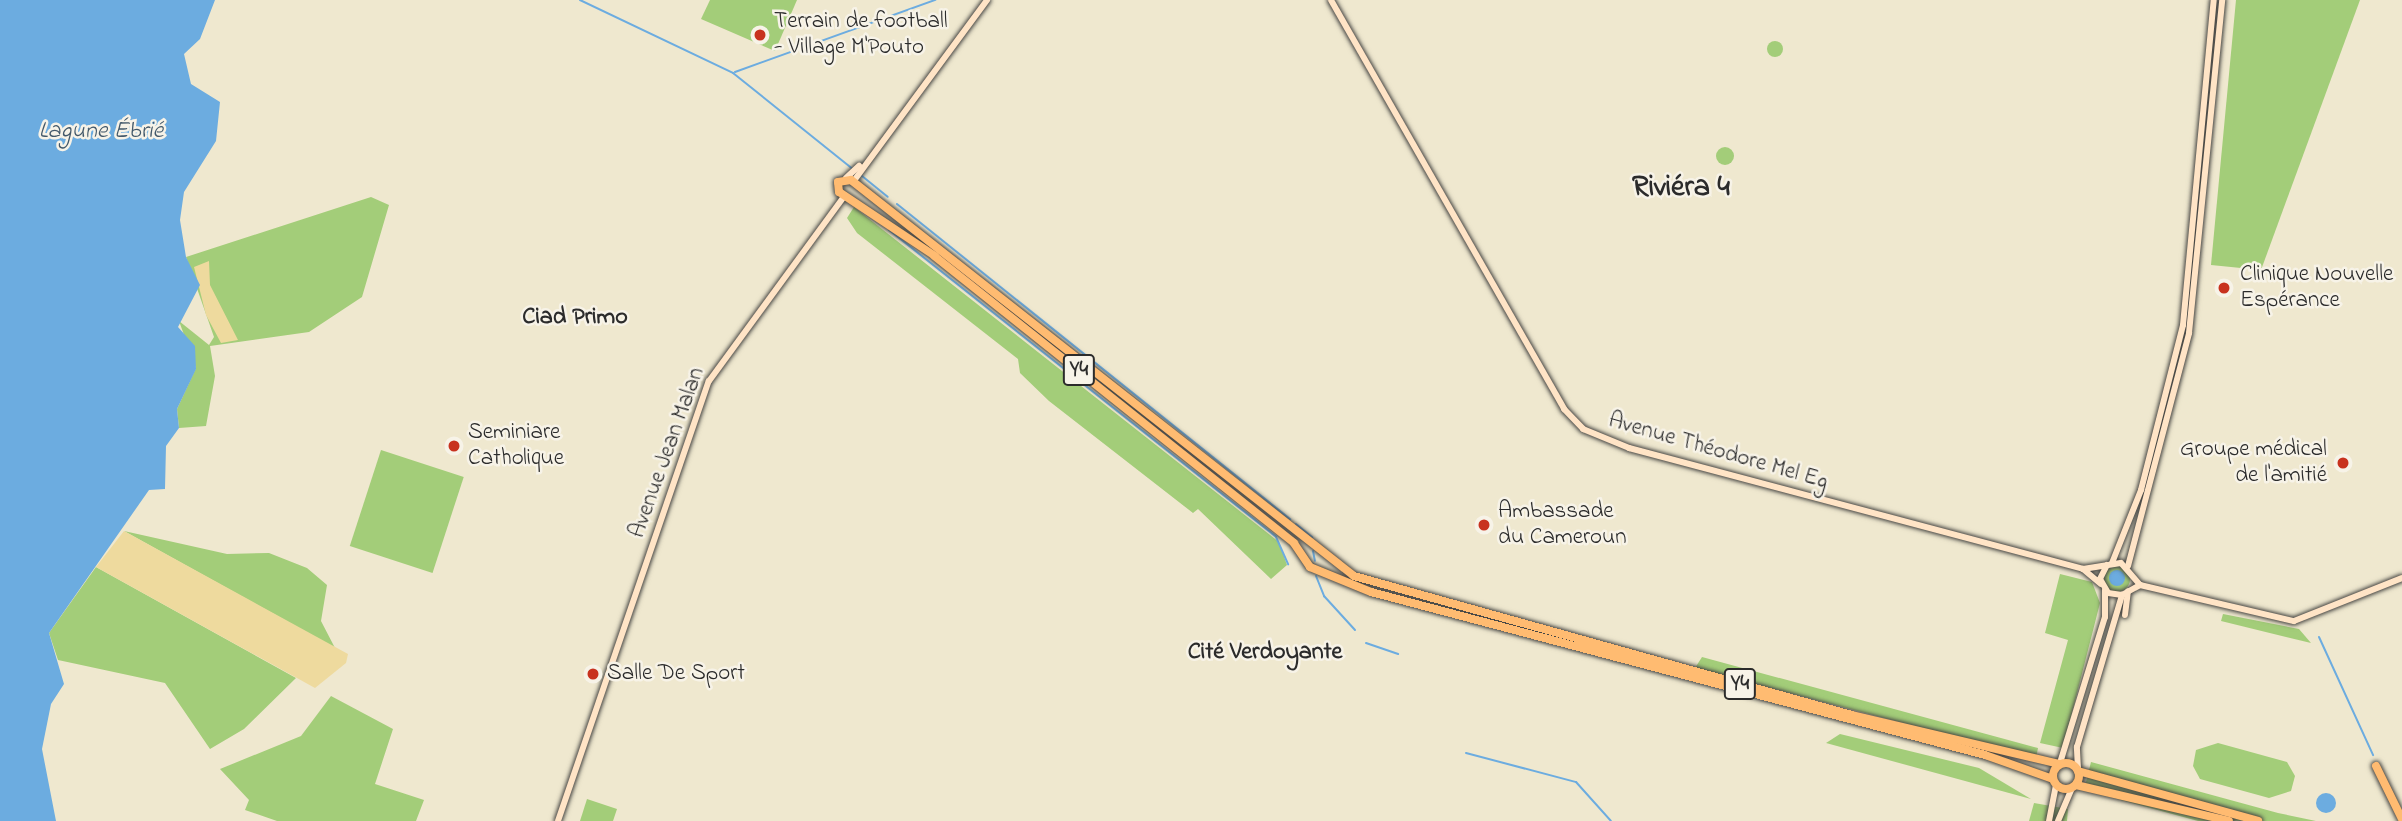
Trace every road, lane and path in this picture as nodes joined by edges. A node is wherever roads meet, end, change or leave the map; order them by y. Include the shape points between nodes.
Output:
1 (987, 0) edge
2 (1331, 0) edge
3 (2214, 0) edge
4 (2222, 0) edge
5 (851, 182) junction
6 (843, 193) junction
7 (1313, 545) junction
8 (1304, 553) junction
9 (1326, 557) junction
10 (2110, 564) junction
11 (2128, 566) junction
12 (1317, 568) junction
13 (2083, 569) junction
14 (2134, 577) junction
15 (2402, 578) edge
16 (2140, 585) junction
17 (2103, 587) junction
18 (2126, 592) junction
19 (2118, 607) junction
20 (2059, 764) junction
21 (2375, 766) dead end
22 (2078, 770) junction
23 (2054, 782) junction
24 (2074, 786) junction
25 (2402, 819) edge
26 (558, 821) edge
27 (2049, 821) edge
28 (2058, 821) edge
29 (2229, 821) edge
30 (2258, 821) edge

1 - 5 main road
2 - 13 main road, Avenue Théodore Mel Eg via 1551,387 1583,429 1629,448
3 - 10 main road via 2183,325 2141,490
4 - 11 main road via 2189,333
5 - 6 highway
5 - 6 highway
5 - 7 highway, Y4
6 - 8 highway, Y4 via 935,256
6 - 26 main road, Avenue Jean Malan via 709,381
7 - 8 highway
7 - 9 highway
8 - 12 highway via 1306,564
9 - 12 highway
9 - 20 highway, Y4 via 1353,576 1422,598
10 - 11 main road
10 - 13 main road
10 - 17 main road
11 - 14 main road
12 - 23 highway, Y4 via 1371,592 1985,755
13 - 17 main road
14 - 16 main road
14 - 18 main road
15 - 16 main road via 2294,621
16 - 18 main road
17 - 18 main road
17 - 20 main road via 2105,617
18 - 19 main road
18 - 19 main road via 2125,615
19 - 22 main road via 2077,747
20 - 22 highway
20 - 23 highway
21 - 25 highway
22 - 24 highway
22 - 30 highway
23 - 24 highway
23 - 27 main road
24 - 28 main road
24 - 29 highway

